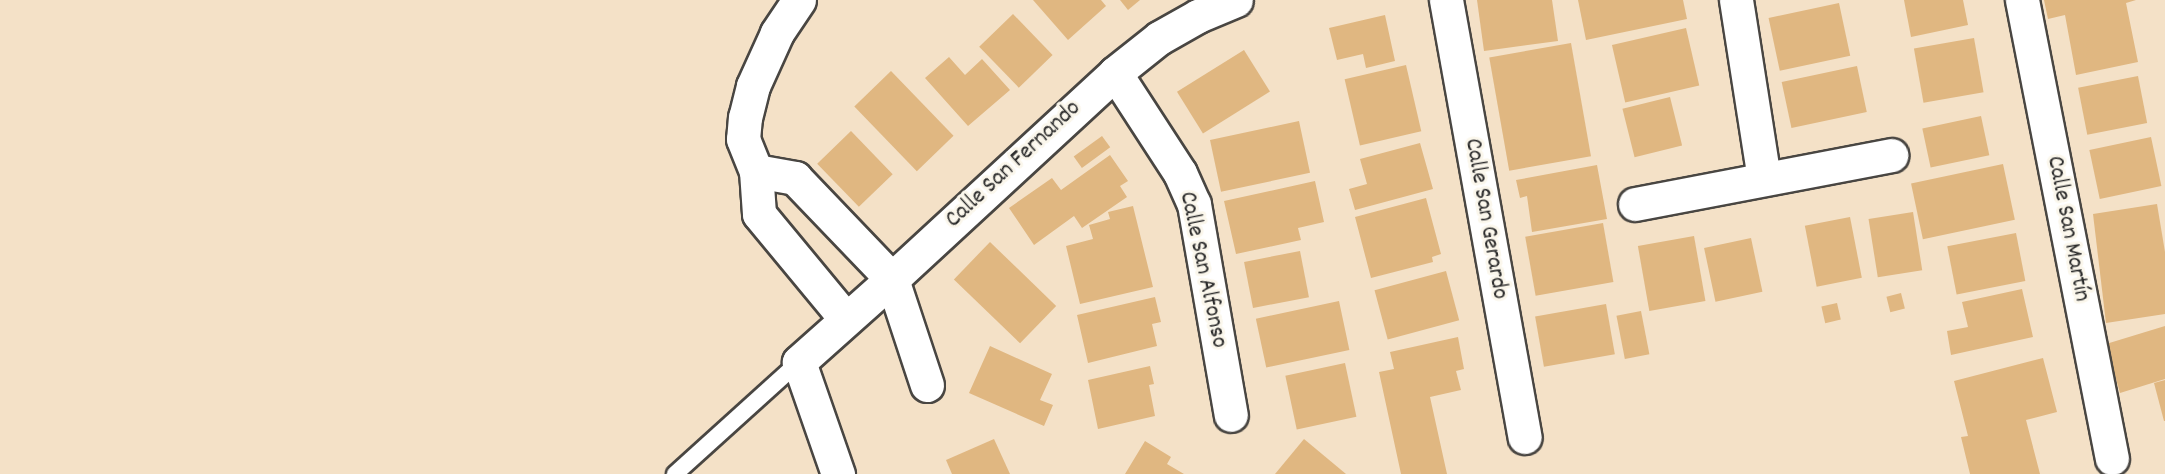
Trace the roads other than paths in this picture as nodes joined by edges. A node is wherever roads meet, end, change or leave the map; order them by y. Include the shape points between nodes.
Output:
1 (799, 0) edge
2 (1236, 0) edge
3 (1446, 0) edge
4 (1736, 0) edge
5 (2022, 0) edge
6 (1115, 73) junction
7 (1891, 155) dead end
8 (756, 171) junction
9 (1764, 178) junction
10 (1635, 204) dead end
11 (892, 279) junction
12 (846, 319) junction
13 (799, 362) junction
14 (927, 384) dead end
15 (1232, 415) dead end
16 (1525, 437) dead end
17 (2112, 458) dead end
18 (675, 474) edge
19 (838, 474) edge

1 - 8 street via 777,33 753,86 745,117 743,139
2 - 6 street, Calle San Fernando via 1159,38
3 - 16 street, Calle San Gerardo
4 - 9 street
5 - 17 street, Calle San Martín
6 - 11 street, Calle San Fernando
6 - 15 street, Calle San Alfonso via 1180,173 1194,204
7 - 9 street
8 - 11 street via 795,178
8 - 12 street via 759,214
9 - 10 street
11 - 12 street, Calle San Fernando
11 - 14 street
12 - 13 street, Calle San Fernando
13 - 18 lane
13 - 19 street

